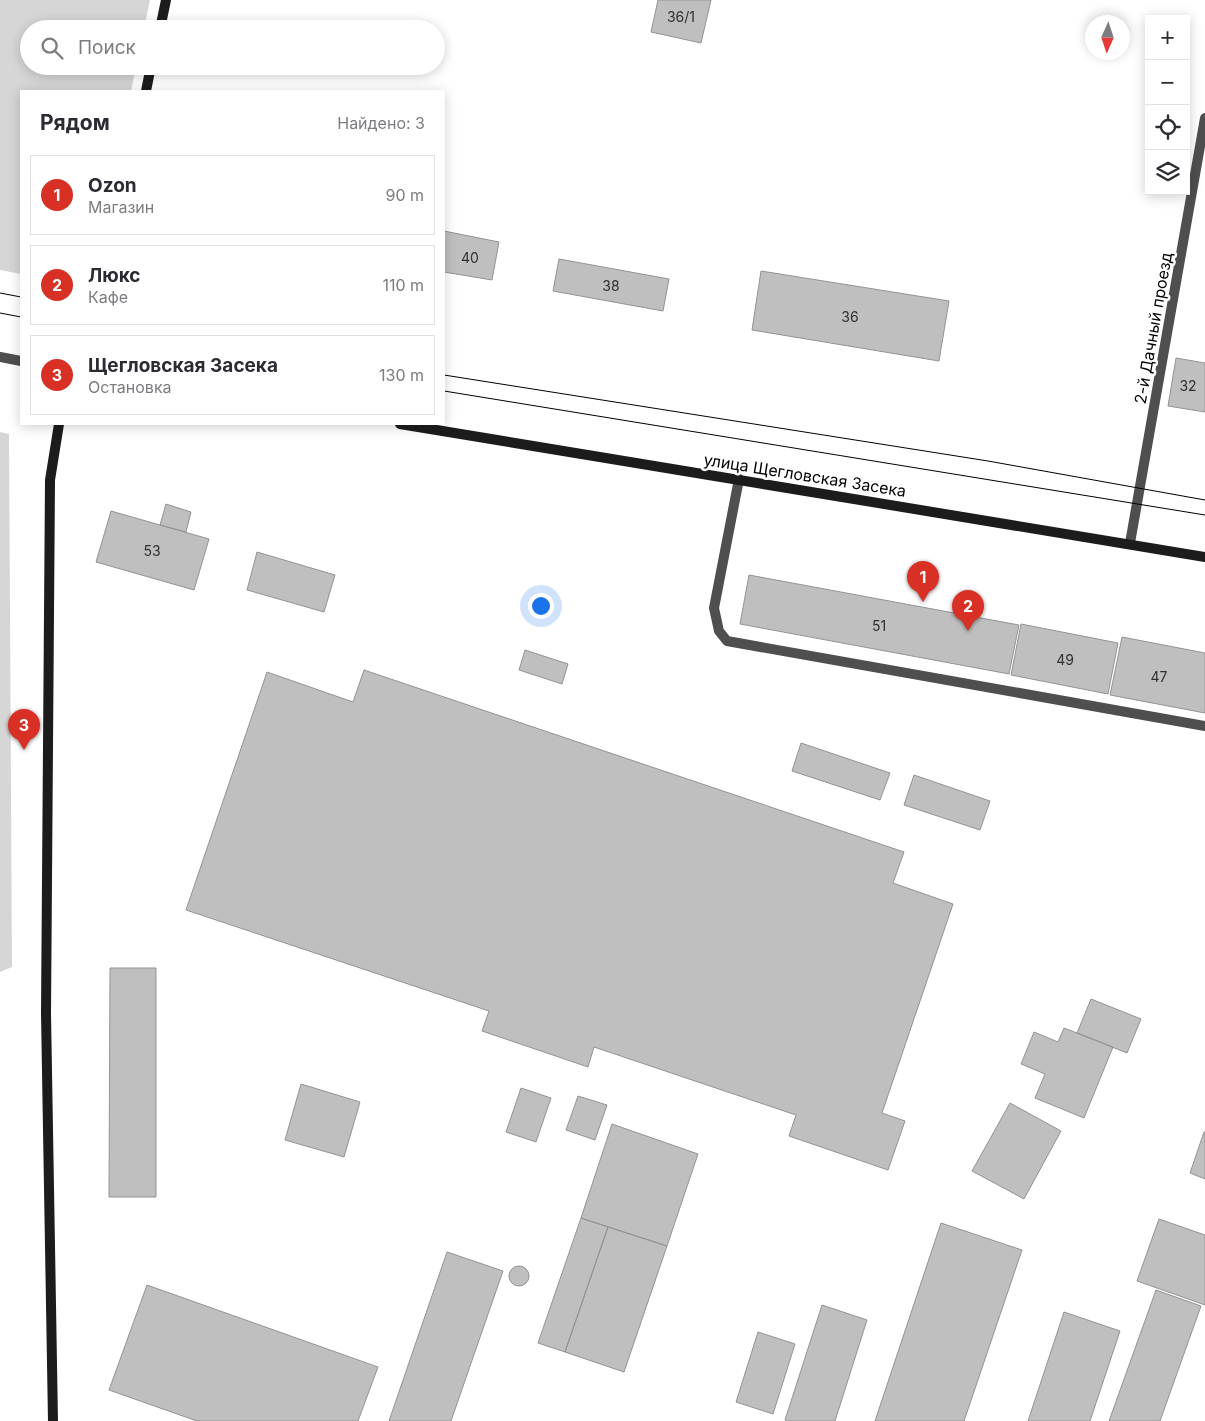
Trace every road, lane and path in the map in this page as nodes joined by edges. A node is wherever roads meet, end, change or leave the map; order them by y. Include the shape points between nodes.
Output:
1 (166, 0) edge
2 (162, 20) edge
3 (149, 75) edge
4 (146, 90) edge
5 (1205, 118) edge
6 (0, 357) edge
7 (20, 361) edge
8 (59, 425) edge
9 (406, 425) edge
10 (739, 479) junction
11 (1130, 543) junction
12 (1205, 557) edge
13 (1205, 726) edge
14 (53, 1421) edge

1 - 2 street
3 - 4 street
5 - 11 street, 2-й Дачный проезд
6 - 7 street
8 - 14 street via 50,480 46,1003
9 - 10 street, улица Щегловская Засека
10 - 11 street, улица Щегловская Засека
10 - 13 street via 714,608 719,631 727,642
11 - 12 street, улица Щегловская Засека

